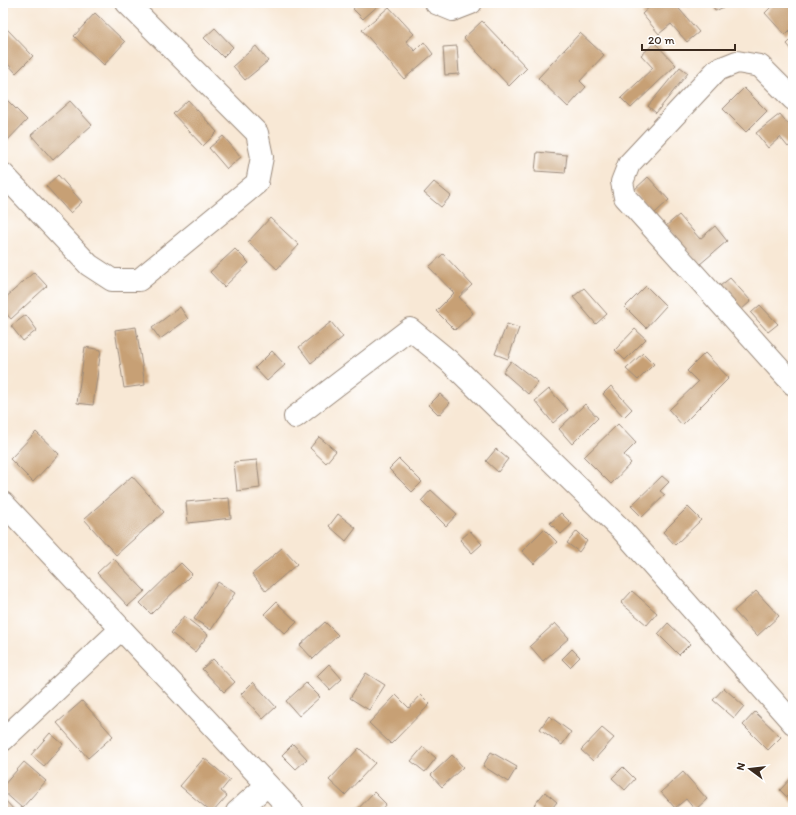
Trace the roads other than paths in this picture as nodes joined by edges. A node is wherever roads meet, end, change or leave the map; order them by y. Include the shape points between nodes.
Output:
1 (126, 3) edge
2 (436, 3) edge
3 (471, 3) edge
4 (793, 99) edge
5 (3, 174) edge
6 (793, 384) edge
7 (295, 417) dead end
8 (3, 503) edge
9 (121, 629) junction
10 (793, 723) edge
11 (3, 740) edge
12 (267, 784) junction
13 (237, 812) edge
14 (293, 812) edge

1 - 5 street via 257,133 262,157 258,183 139,280 112,280 89,265
2 - 3 street via 453,10
4 - 6 street via 760,66 737,62 717,70 629,164 622,182 625,197
7 - 10 street via 410,329 449,361 622,530
8 - 9 street
9 - 11 street
9 - 12 street
12 - 13 street
12 - 14 street

